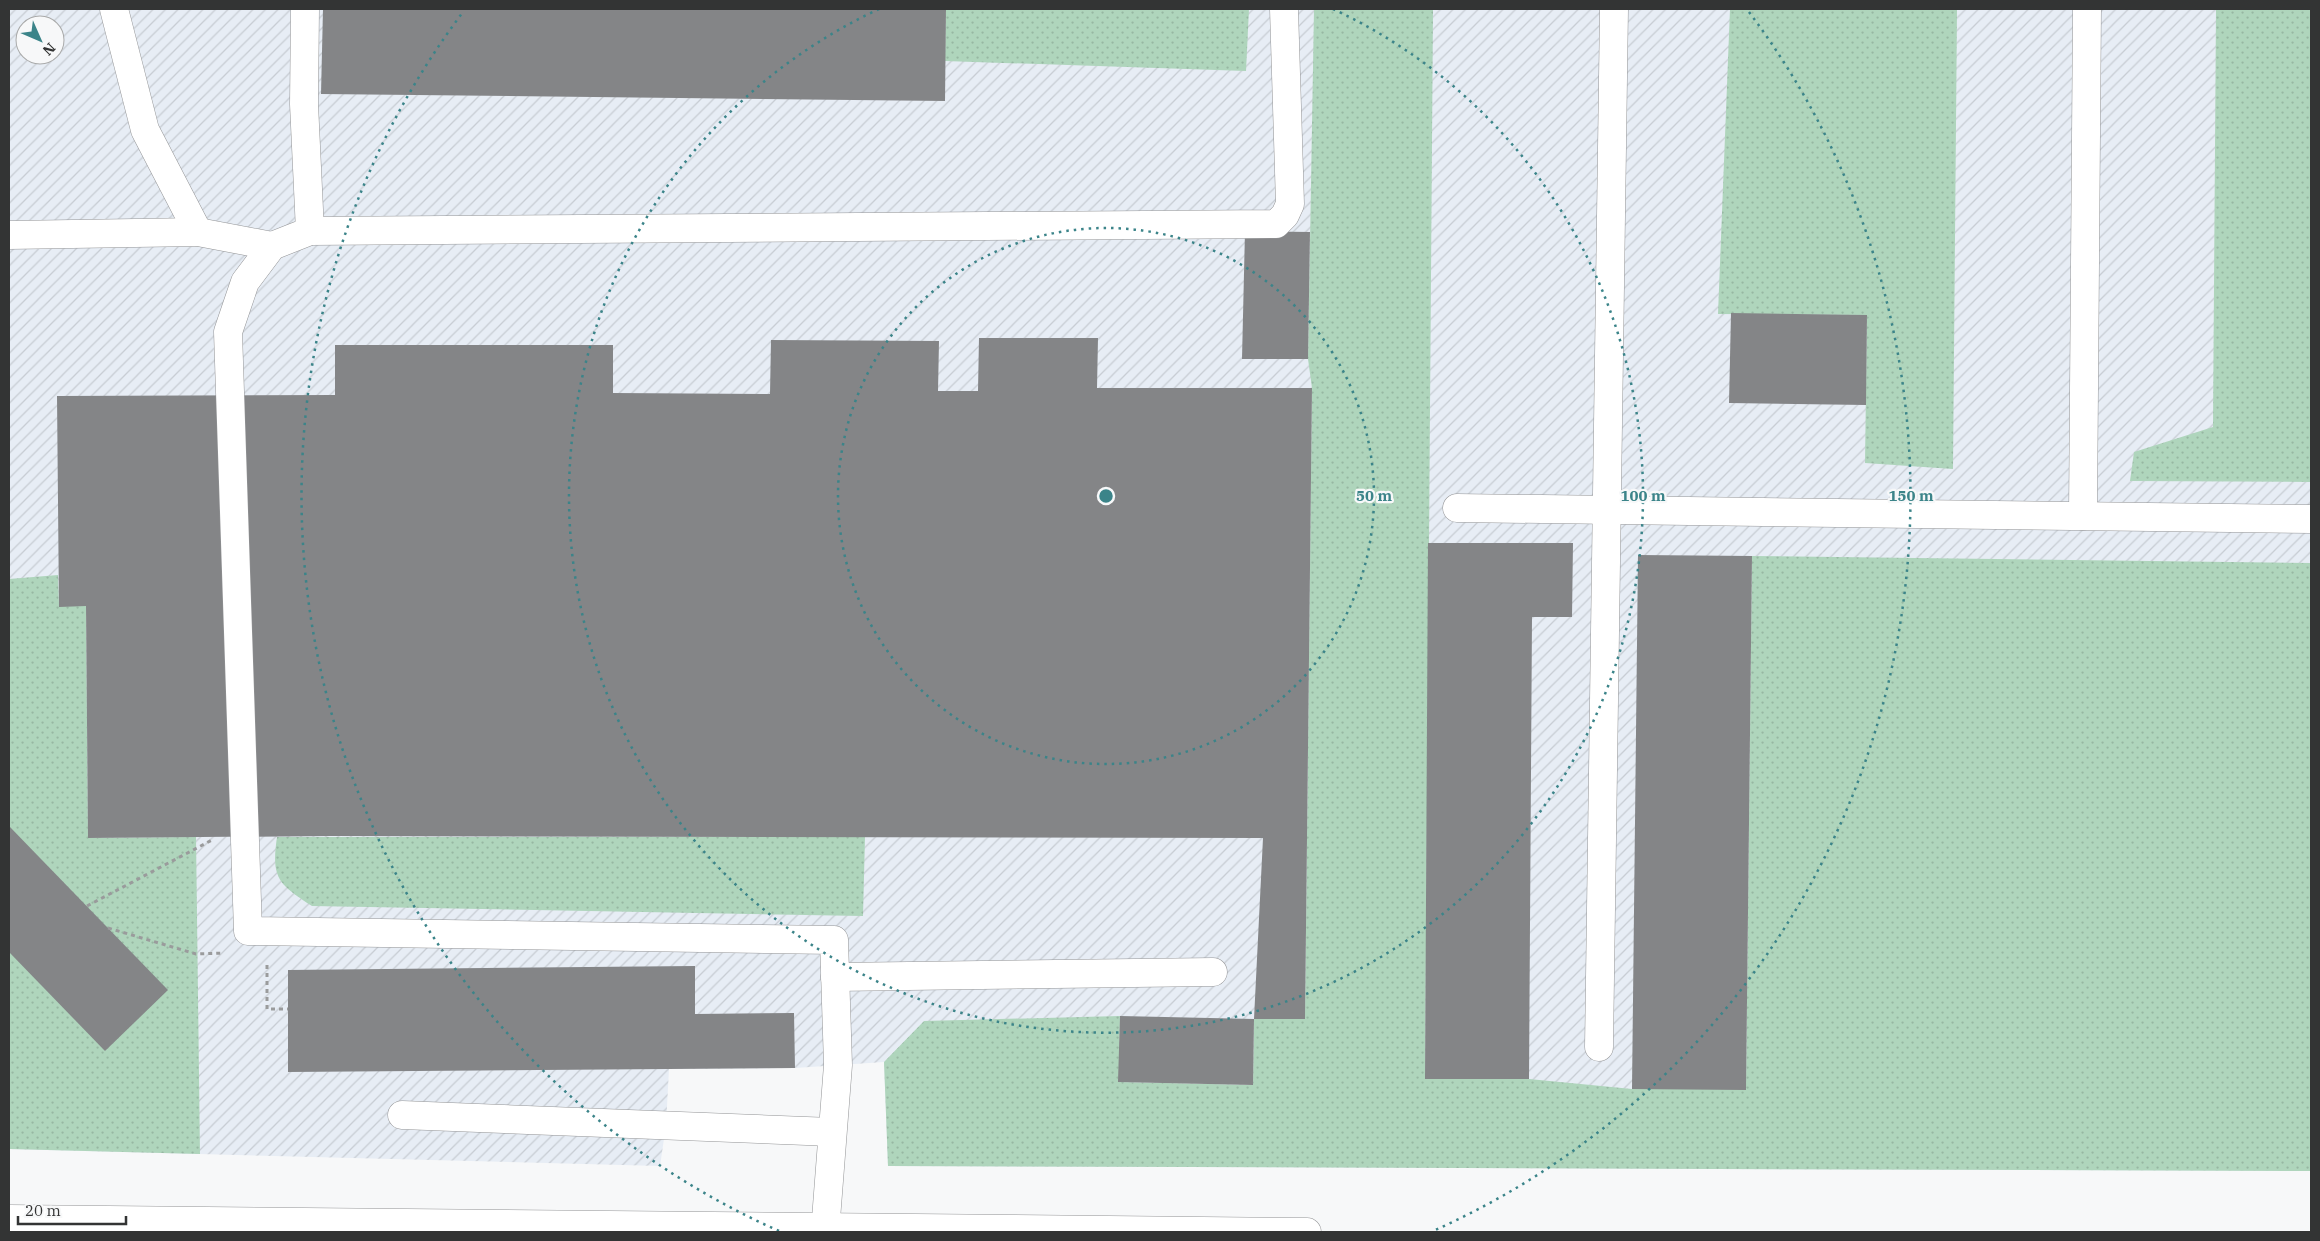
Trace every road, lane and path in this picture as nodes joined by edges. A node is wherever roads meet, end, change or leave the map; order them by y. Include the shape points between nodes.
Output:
1 (114, 9) edge
2 (306, 9) edge
3 (1284, 9) edge
4 (1614, 9) edge
5 (2087, 9) edge
6 (310, 231) junction
7 (198, 232) junction
8 (9, 235) edge
9 (272, 246) junction
10 (1457, 508) dead end
11 (1608, 510) junction
12 (2083, 516) junction
13 (2311, 519) edge
14 (218, 837) dead end
15 (87, 906) dead end
16 (108, 928) dead end
17 (232, 953) dead end
18 (268, 962) dead end
19 (1213, 972) dead end
20 (835, 977) junction
21 (288, 1009) dead end
22 (1599, 1046) dead end
23 (402, 1115) dead end
24 (832, 1132) junction
25 (9, 1219) edge
26 (825, 1229) edge
27 (1307, 1232) edge

1 - 7 street via 145,130
2 - 6 street via 304,104
3 - 6 street via 1290,204 1276,224
4 - 11 street
5 - 12 street
6 - 9 street
7 - 8 street
7 - 9 street
9 - 20 street via 245,282 228,332 248,930 834,940
10 - 11 street
11 - 12 street
11 - 22 street
12 - 13 street
14 - 15 path
16 - 17 path via 196,954
18 - 21 path via 267,1009
19 - 20 street
20 - 24 street via 838,1065
23 - 24 street
24 - 26 street
25 - 26 street
26 - 27 street

